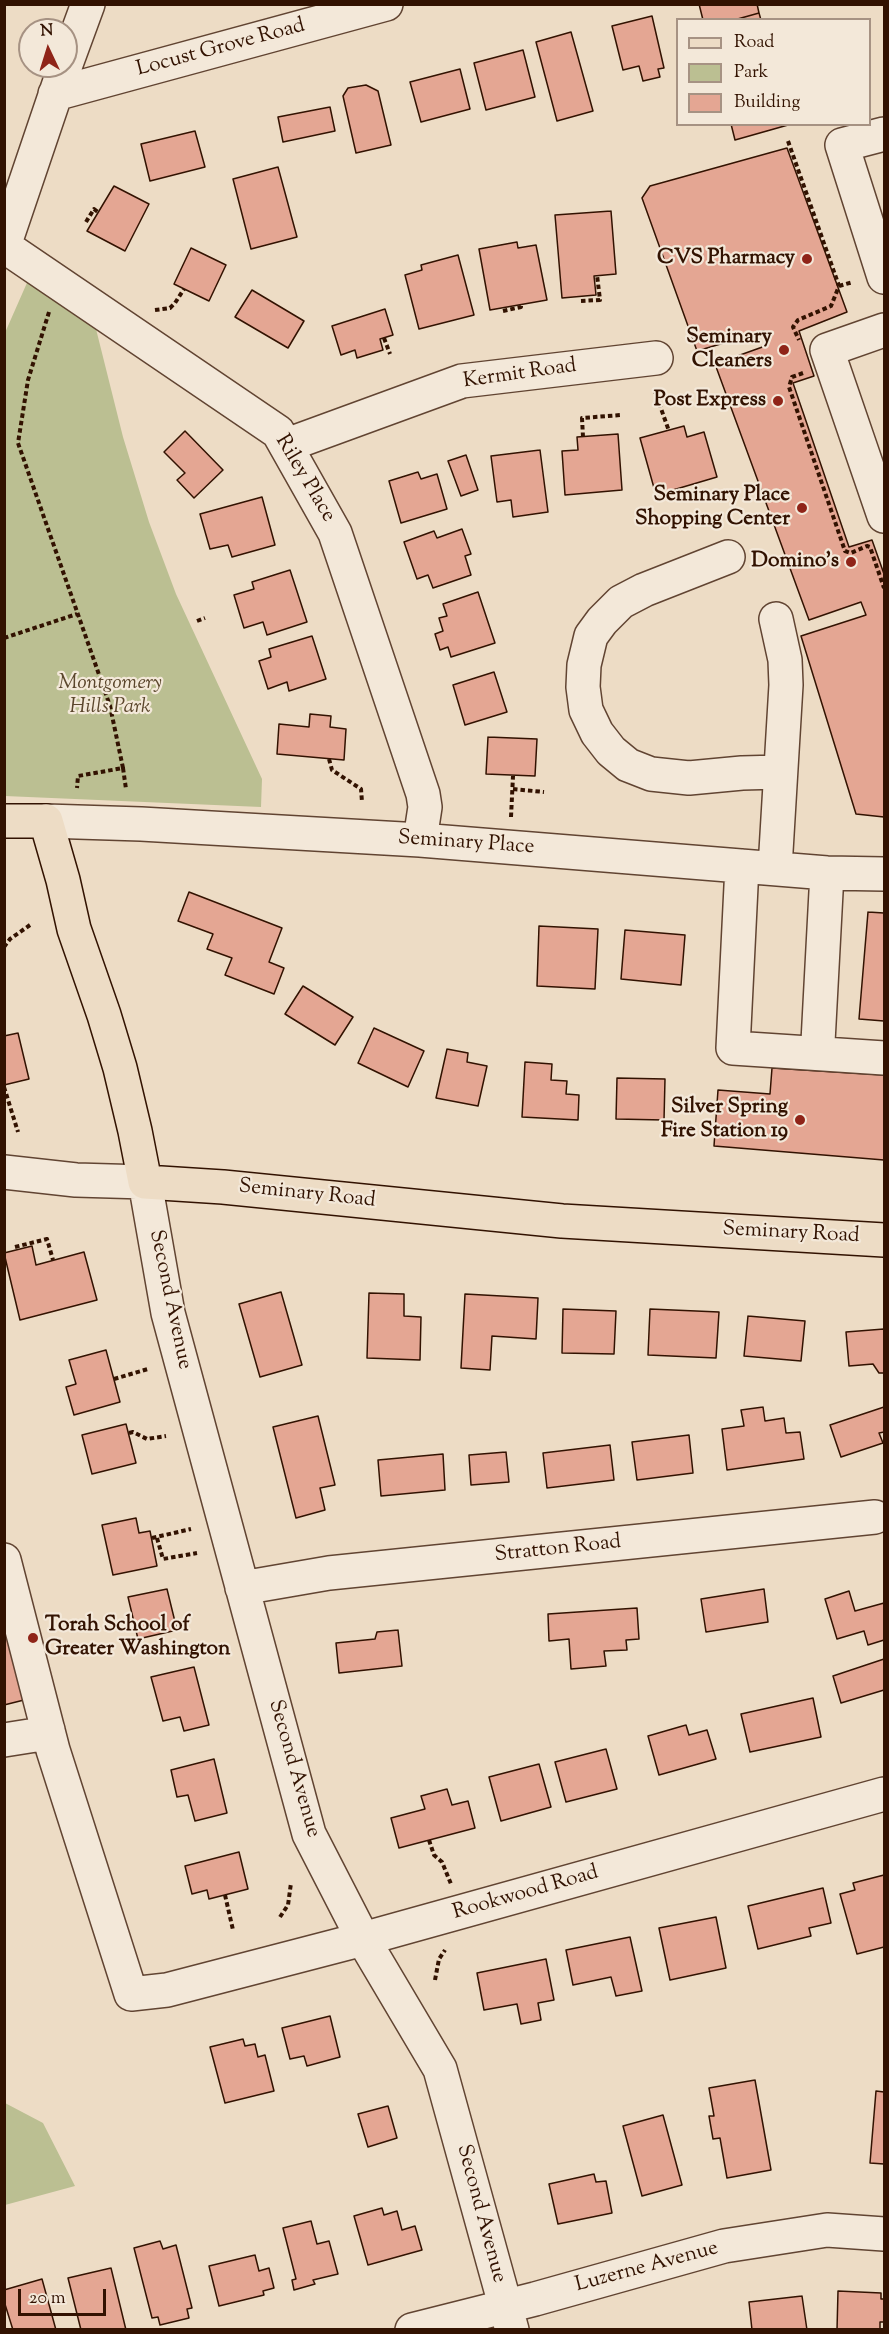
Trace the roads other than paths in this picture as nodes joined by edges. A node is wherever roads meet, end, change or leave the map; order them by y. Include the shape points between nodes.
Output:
1 (88, 4) edge
2 (386, 4) edge
3 (78, 31) edge
4 (78, 71) edge
5 (61, 78) edge
6 (885, 134) edge
7 (4, 246) edge
8 (885, 278) edge
9 (885, 330) edge
10 (655, 373) road end
11 (287, 445) junction
12 (885, 516) edge
13 (728, 558) dead end
14 (776, 619) dead end
15 (780, 772) junction
16 (4, 821) edge
17 (46, 821) junction
18 (420, 840) junction
19 (742, 866) junction
20 (774, 868) junction
21 (827, 873) junction
22 (885, 874) edge
23 (818, 1042) dead end
24 (885, 1058) edge
25 (4, 1172) edge
26 (145, 1182) junction
27 (885, 1240) edge
28 (881, 1517) edge
29 (4, 1560) edge
30 (242, 1588) junction
31 (48, 1730) junction
32 (4, 1740) edge
33 (885, 1794) edge
34 (363, 1939) junction
35 (885, 2234) edge
36 (508, 2318) edge
37 (412, 2330) edge

1 - 3 street
2 - 4 street, Locust Grove Road
5 - 7 street
6 - 8 street via 842,145
7 - 11 street, Riley Place via 278,432
9 - 12 street via 827,350
10 - 11 street, Kermit Road via 462,381
11 - 18 street, Riley Place via 336,533 423,794
13 - 15 street via 621,602 602,621 591,636 584,665 586,710 611,751 628,765 651,774 689,778
14 - 15 street via 786,686
15 - 20 street
16 - 17 main road
17 - 18 street, Seminary Place
17 - 26 main road via 74,929 120,1068
18 - 19 street, Seminary Place
19 - 20 street, Seminary Place
19 - 24 street via 732,1048
20 - 21 street, Seminary Place
21 - 22 street, Seminary Place
21 - 23 street
25 - 26 street
26 - 27 main road, Seminary Road via 223,1186 562,1221
26 - 30 street, Second Avenue via 168,1313
28 - 30 street, Stratton Road via 329,1573
29 - 31 street
30 - 34 street, Second Avenue via 309,1834
31 - 32 street
31 - 34 street, Rookwood Road via 131,1994 168,1990
33 - 34 street, Rookwood Road
34 - 36 street, Second Avenue via 440,2069
35 - 36 street, Luzerne Avenue via 827,2230 724,2246
36 - 37 street, Luzerne Avenue

